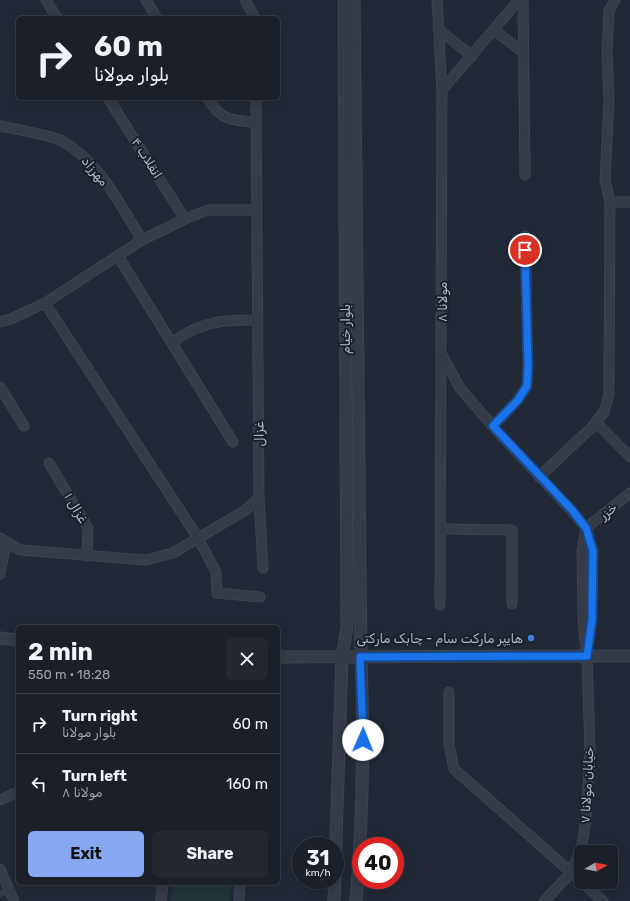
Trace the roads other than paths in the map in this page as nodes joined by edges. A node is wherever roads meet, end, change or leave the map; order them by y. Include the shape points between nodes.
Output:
1 (46, 0) edge
2 (146, 0) edge
3 (245, 0) edge
4 (254, 0) edge
5 (344, 0) edge
6 (354, 0) edge
7 (437, 0) edge
8 (519, 0) edge
9 (523, 0) edge
10 (615, 0) edge
11 (56, 16) edge
12 (156, 16) edge
13 (254, 16) edge
14 (255, 16) edge
15 (438, 29) junction
16 (494, 30) junction
17 (524, 53) junction
18 (472, 56) junction
19 (442, 90) junction
20 (109, 100) edge
21 (208, 100) edge
22 (256, 100) edge
23 (256, 122) junction
24 (0, 126) edge
25 (525, 175) dead end
26 (610, 202) junction
27 (630, 202) edge
28 (257, 210) junction
29 (185, 218) junction
30 (524, 236) dead end
31 (142, 240) junction
32 (118, 256) junction
33 (45, 303) junction
34 (258, 320) junction
35 (0, 322) edge
36 (172, 343) junction
37 (442, 356) junction
38 (0, 387) edge
39 (596, 422) junction
40 (24, 426) dead end
41 (493, 426) junction
42 (233, 442) dead end
43 (630, 457) edge
44 (49, 463) dead end
45 (539, 476) junction
46 (630, 493) edge
47 (259, 498) junction
48 (586, 528) junction
49 (441, 529) junction
50 (198, 538) junction
51 (3, 541) edge
52 (87, 556) junction
53 (263, 568) dead end
54 (0, 574) edge
55 (260, 597) dead end
56 (512, 604) dead end
57 (440, 605) dead end
58 (0, 638) edge
59 (16, 640) edge
60 (587, 656) junction
61 (630, 656) edge
62 (280, 657) edge
63 (342, 657) junction
64 (360, 657) junction
65 (449, 692) dead end
66 (16, 793) edge
67 (0, 800) edge
68 (0, 869) edge
69 (571, 872) junction
70 (574, 875) edge
71 (163, 885) edge
72 (240, 885) edge
73 (589, 889) edge
74 (9, 890) junction
75 (0, 894) edge
76 (14, 901) edge
77 (161, 901) edge
78 (239, 901) edge
79 (334, 901) edge
80 (356, 901) edge
81 (544, 901) edge
82 (603, 901) edge

1 - 11 street
2 - 12 street
3 - 13 street
4 - 14 street
5 - 63 street, بلوار خیام via 347,627
6 - 64 street, بلوار خیام
7 - 15 street, مولانا ۸
8 - 16 street
9 - 17 street
10 - 26 street via 609,11 607,52 609,101 605,180
15 - 18 street
15 - 19 street, مولانا ۸
16 - 17 street
16 - 18 street
17 - 25 street
18 - 19 street
19 - 37 street, مولانا ۸
20 - 29 street, انقلاب ۴
21 - 23 street via 213,108 228,120
22 - 23 street, غزال
23 - 28 street, غزال
24 - 31 street, مهرزاد via 61,140 84,156 111,190
26 - 27 street
26 - 39 street via 609,394 604,412
28 - 29 street via 208,210
28 - 34 street, غزال
29 - 31 street
30 - 41 street via 527,386 518,400
31 - 32 street
32 - 33 street
32 - 36 street
33 - 35 street
33 - 50 street
34 - 36 street via 207,323 185,333
34 - 47 street, غزال
36 - 42 street
37 - 41 street via 460,388
37 - 49 street, مولانا ۸
38 - 40 street
39 - 43 street
39 - 45 street
41 - 45 street
44 - 52 street, غزال ۱ via 88,528
45 - 48 street
46 - 48 street, خزر
47 - 50 street via 244,511
47 - 53 street, غزال
48 - 60 street via 582,551 582,622
49 - 56 street via 512,530
49 - 57 street, مولانا ۸
50 - 52 street via 173,553 146,560
50 - 55 street via 216,572 217,593
51 - 52 street via 20,550
51 - 54 street
58 - 59 street
60 - 61 street
60 - 64 street
60 - 69 street, خیابان مولانا ۷ via 590,753 586,820 582,846
62 - 63 street
63 - 64 street
63 - 79 street, بلوار خیام
64 - 80 street, بلوار خیام via 364,724
65 - 69 street via 449,744 454,769
66 - 67 street
68 - 74 street
69 - 70 street
69 - 81 street, خیابان مولانا ۷
71 - 77 street
72 - 78 street
73 - 82 street
74 - 75 lane
74 - 76 street

